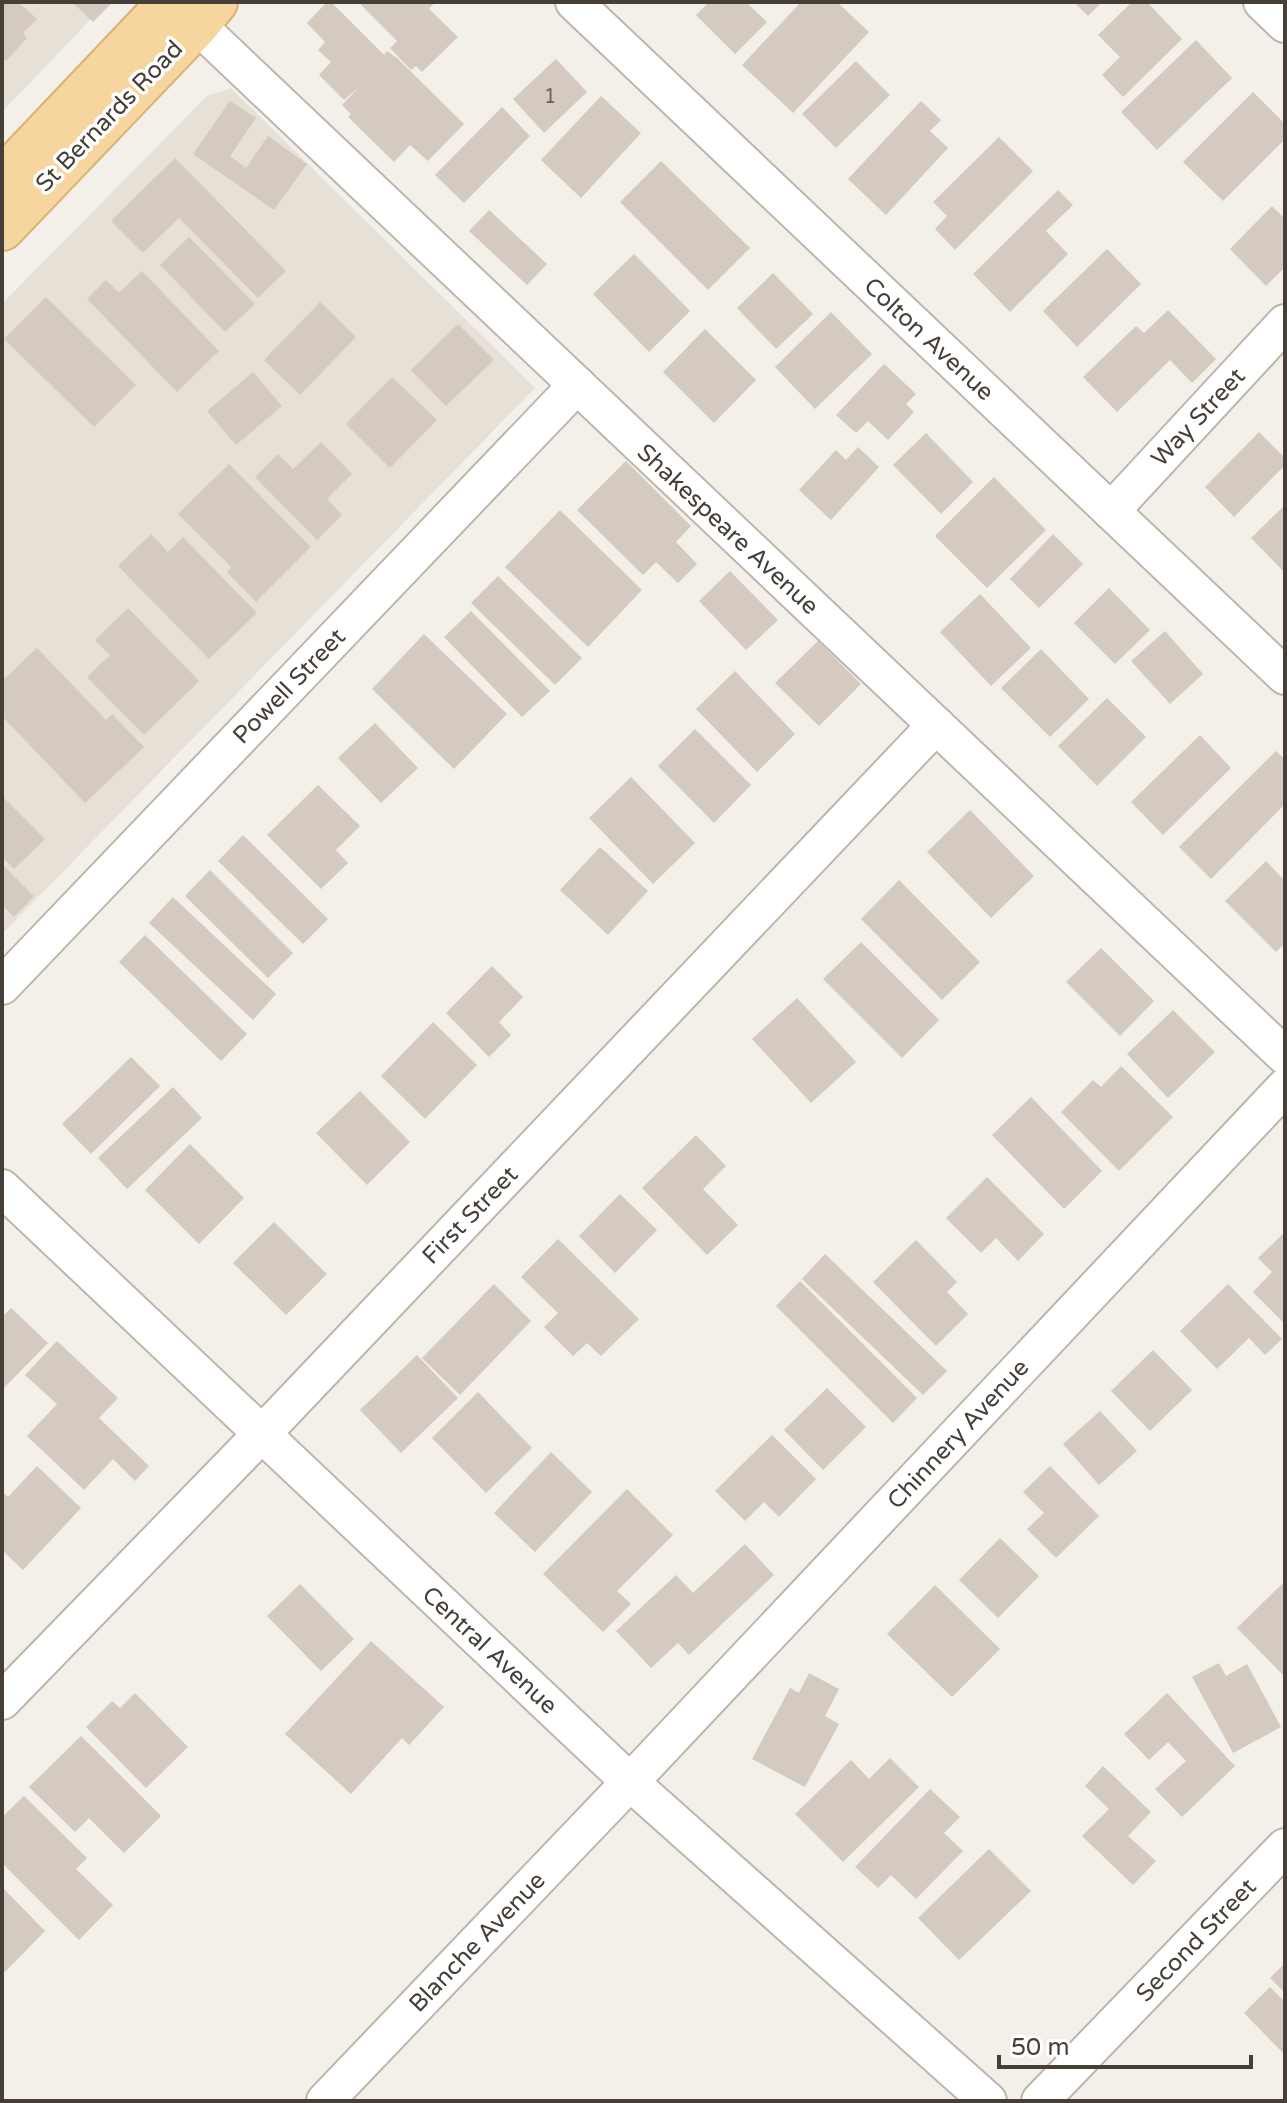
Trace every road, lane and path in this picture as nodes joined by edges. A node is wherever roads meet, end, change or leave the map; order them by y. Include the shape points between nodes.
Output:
1 (574, 2) edge
2 (1262, 2) edge
3 (189, 8) edge
4 (1285, 24) edge
5 (14, 174) edge
6 (2, 228) edge
7 (1285, 323) edge
8 (577, 385) junction
9 (1111, 511) junction
10 (1285, 676) edge
11 (936, 725) junction
12 (2, 986) edge
13 (1285, 1056) edge
14 (1285, 1087) edge
15 (2, 1188) edge
16 (261, 1434) junction
17 (2, 1701) edge
18 (630, 1782) junction
19 (1285, 1847) edge
20 (325, 2101) edge
21 (991, 2101) edge
22 (1037, 2101) edge

1 - 9 street, Colton Avenue
2 - 4 street
3 - 5 main road, St Bernards Road
3 - 8 street, Shakespeare Avenue
5 - 6 main road, St Bernards Road
7 - 9 street, Way Street
8 - 11 street, Shakespeare Avenue
8 - 12 street, Powell Street
9 - 10 street, Colton Avenue
11 - 13 street, Shakespeare Avenue
11 - 16 street, First Street
14 - 18 street, Chinnery Avenue
15 - 16 street, Central Avenue
16 - 17 street, First Street
16 - 18 street, Central Avenue
18 - 20 street, Blanche Avenue
18 - 21 street, Central Avenue
19 - 22 street, Second Street
21 - 22 street via 1014,2094

